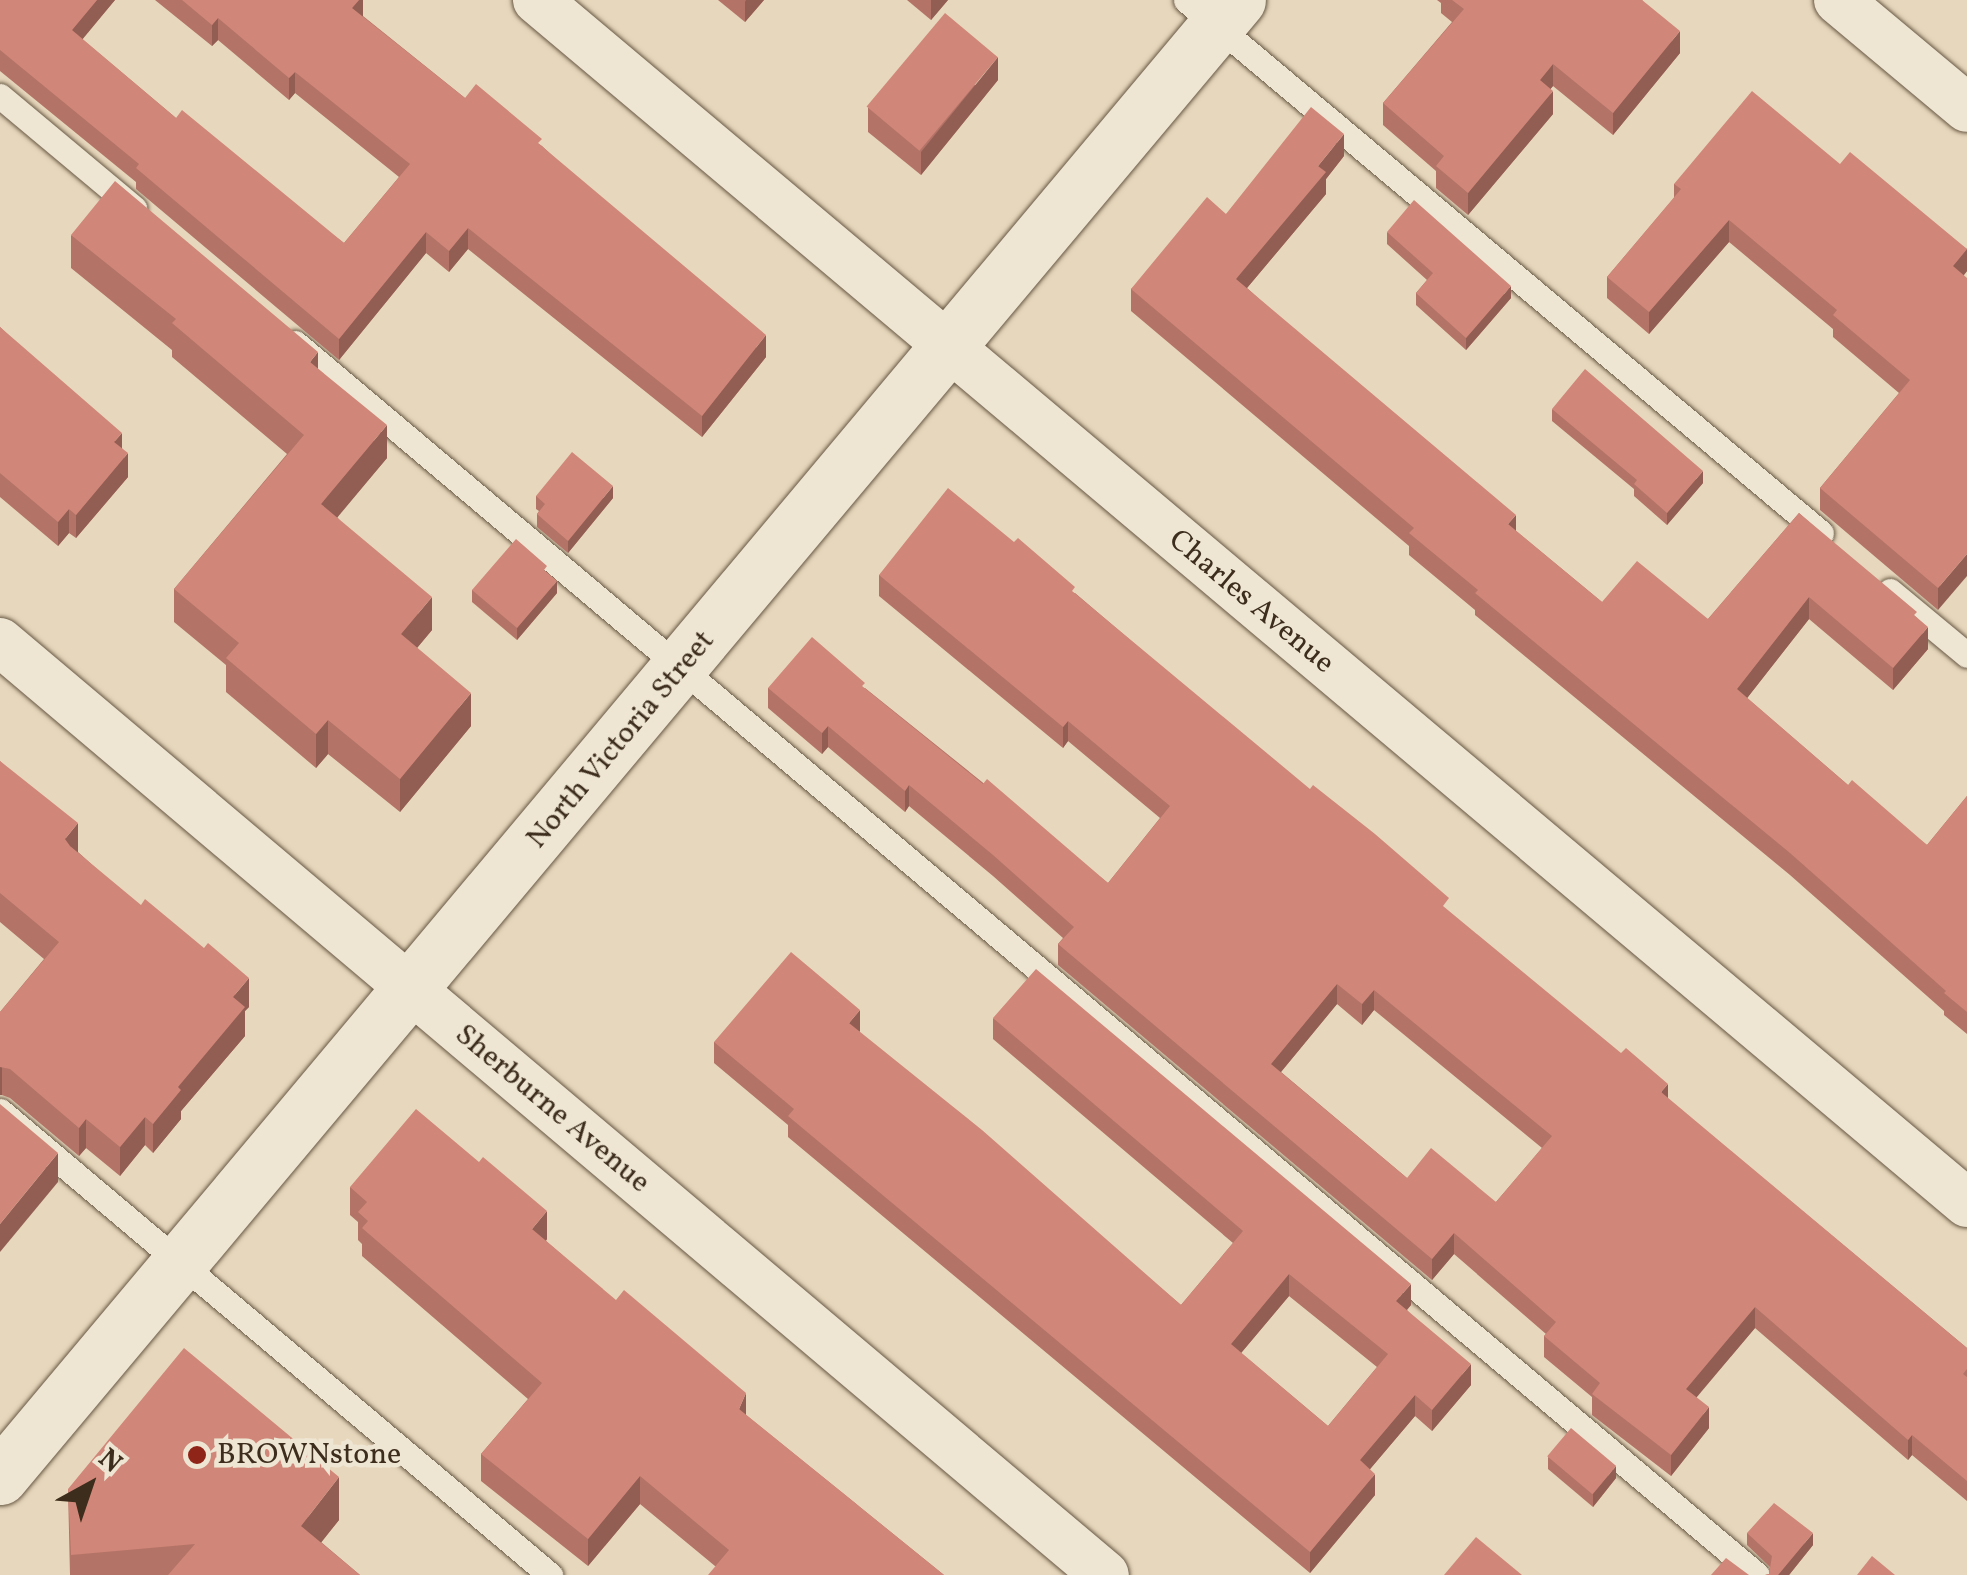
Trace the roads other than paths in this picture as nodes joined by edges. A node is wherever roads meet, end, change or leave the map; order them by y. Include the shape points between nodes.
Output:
1 (537, 0) edge
2 (1838, 0) edge
3 (1214, 9) edge
4 (0, 96) edge
5 (1967, 108) edge
6 (150, 222) edge
7 (271, 323) edge
8 (947, 347) junction
9 (1846, 554) edge
10 (1876, 579) edge
11 (0, 642) edge
12 (1967, 655) edge
13 (682, 668) junction
14 (412, 989) junction
15 (0, 1111) edge
16 (1967, 1203) edge
17 (183, 1264) junction
18 (0, 1477) edge
19 (550, 1575) edge
20 (1105, 1575) edge
21 (1757, 1575) edge

1 - 8 street, Charles Avenue
2 - 5 street
3 - 8 street, North Victoria Street
3 - 9 lane
4 - 6 lane
7 - 13 lane
8 - 13 street, North Victoria Street
8 - 16 street, Charles Avenue
10 - 12 lane
11 - 14 street, Sherburne Avenue
13 - 14 street, North Victoria Street
13 - 21 lane
14 - 17 street, North Victoria Street
14 - 20 street, Sherburne Avenue
15 - 17 lane
17 - 18 street, North Victoria Street
17 - 19 lane

